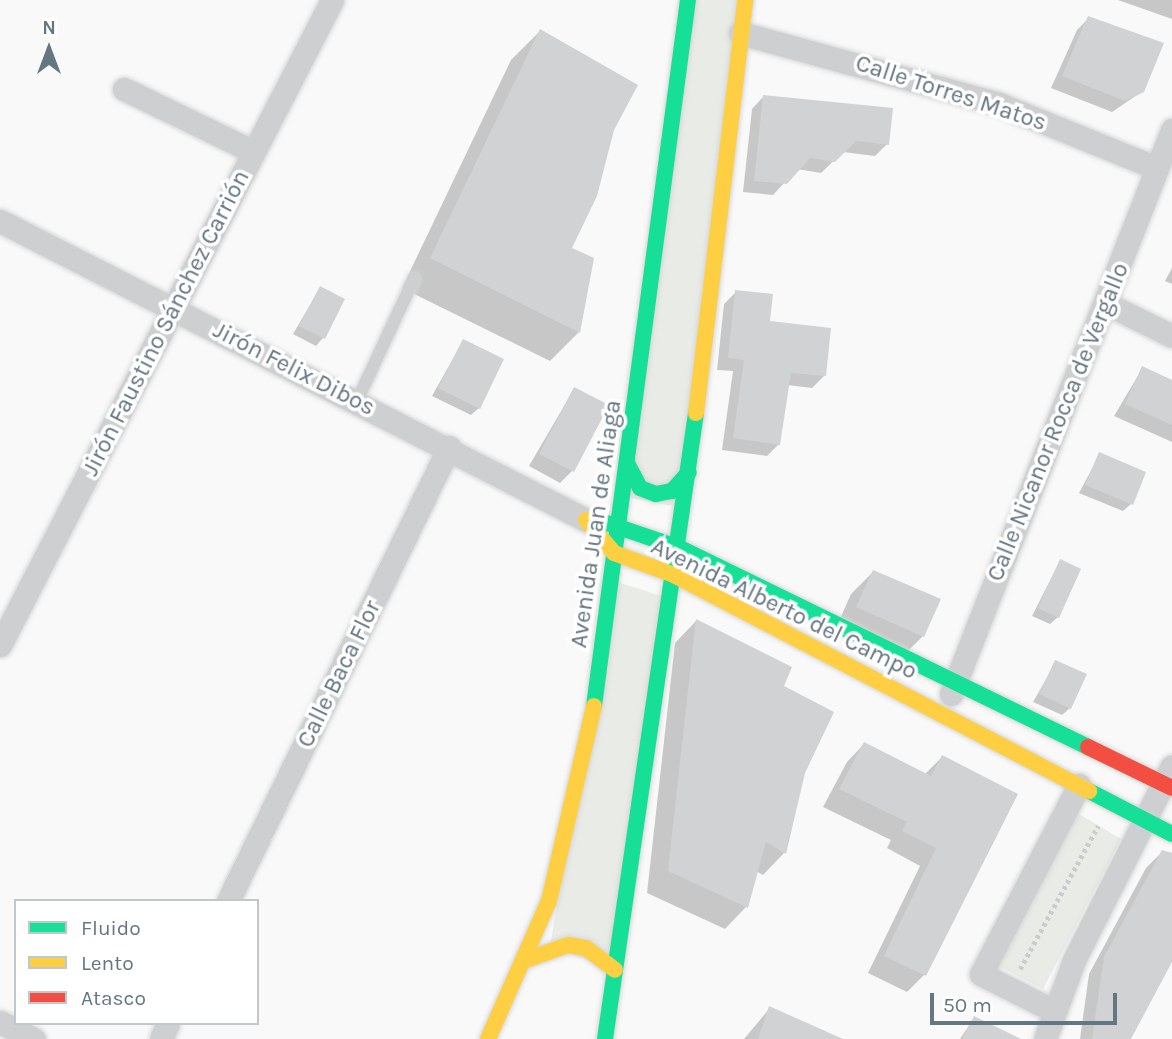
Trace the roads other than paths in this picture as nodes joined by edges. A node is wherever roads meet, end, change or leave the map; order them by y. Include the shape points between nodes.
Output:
1 (332, 0) edge
2 (688, 0) edge
3 (745, 0) edge
4 (740, 33) junction
5 (124, 89) dead end
6 (1172, 130) edge
7 (254, 152) junction
8 (1157, 168) junction
9 (0, 221) edge
10 (414, 279) dead end
11 (1107, 304) junction
12 (173, 309) junction
13 (1172, 336) edge
14 (357, 401) junction
15 (449, 447) junction
16 (628, 465) junction
17 (689, 472) junction
18 (586, 520) junction
19 (620, 528) junction
20 (680, 548) junction
21 (614, 553) junction
22 (674, 575) junction
23 (0, 645) edge
24 (956, 679) junction
25 (943, 715) junction
26 (1169, 779) edge
27 (1079, 785) junction
28 (1147, 821) junction
29 (1172, 834) edge
30 (229, 899) edge
31 (549, 901) junction
32 (623, 917) junction
33 (566, 918) dead end
34 (602, 927) dead end
35 (526, 960) junction
36 (615, 970) junction
37 (1054, 1010) junction
38 (0, 1022) edge
39 (34, 1039) edge
40 (488, 1039) edge
41 (605, 1039) edge
42 (1045, 1039) edge

1 - 7 street, Jirón Faustino Sánchez Carrión
2 - 16 main road, Avenida Juan de Aliaga
3 - 4 main road
4 - 8 street, Calle Torres Matos via 999,104
4 - 17 main road
5 - 7 street
6 - 8 street, Calle Nicanor Rocca de Vergallo
7 - 12 street, Jirón Faustino Sánchez Carrión
8 - 11 street, Calle Nicanor Rocca de Vergallo
9 - 12 street, Jirón Felix Dibos
10 - 14 lane
11 - 13 street
11 - 24 street, Calle Nicanor Rocca de Vergallo
12 - 14 street, Jirón Felix Dibos
12 - 23 street, Jirón Faustino Sánchez Carrión
14 - 15 street, Jirón Felix Dibos
15 - 18 street, Jirón Felix Dibos
15 - 30 street, Calle Baca Flor
16 - 17 main road via 634,482 656,494 680,486
16 - 19 main road, Avenida Juan de Aliaga
17 - 20 main road
18 - 19 main road, Avenida Alberto del Campo
18 - 21 main road, Avenida Alberto del Campo
19 - 20 main road, Avenida Alberto del Campo
19 - 21 main road, Avenida Juan de Aliaga
20 - 22 main road
20 - 24 main road, Avenida Alberto del Campo
21 - 22 main road, Avenida Alberto del Campo
21 - 31 main road, Avenida Juan de Aliaga via 590,739
22 - 25 main road, Avenida Alberto del Campo
22 - 32 main road
24 - 25 street, Calle Nicanor Rocca de Vergallo
24 - 26 main road, Avenida Alberto del Campo
25 - 27 main road, Avenida Alberto del Campo
26 - 28 street
27 - 28 main road, Avenida Alberto del Campo
27 - 37 street via 981,974
28 - 29 main road, Avenida Alberto del Campo
28 - 37 street
31 - 33 main road
31 - 35 main road, Avenida Juan de Aliaga
32 - 34 main road
32 - 36 main road
35 - 36 main road via 568,945 586,948
35 - 40 main road, Avenida Juan de Aliaga
36 - 41 main road
37 - 42 street
38 - 39 street

